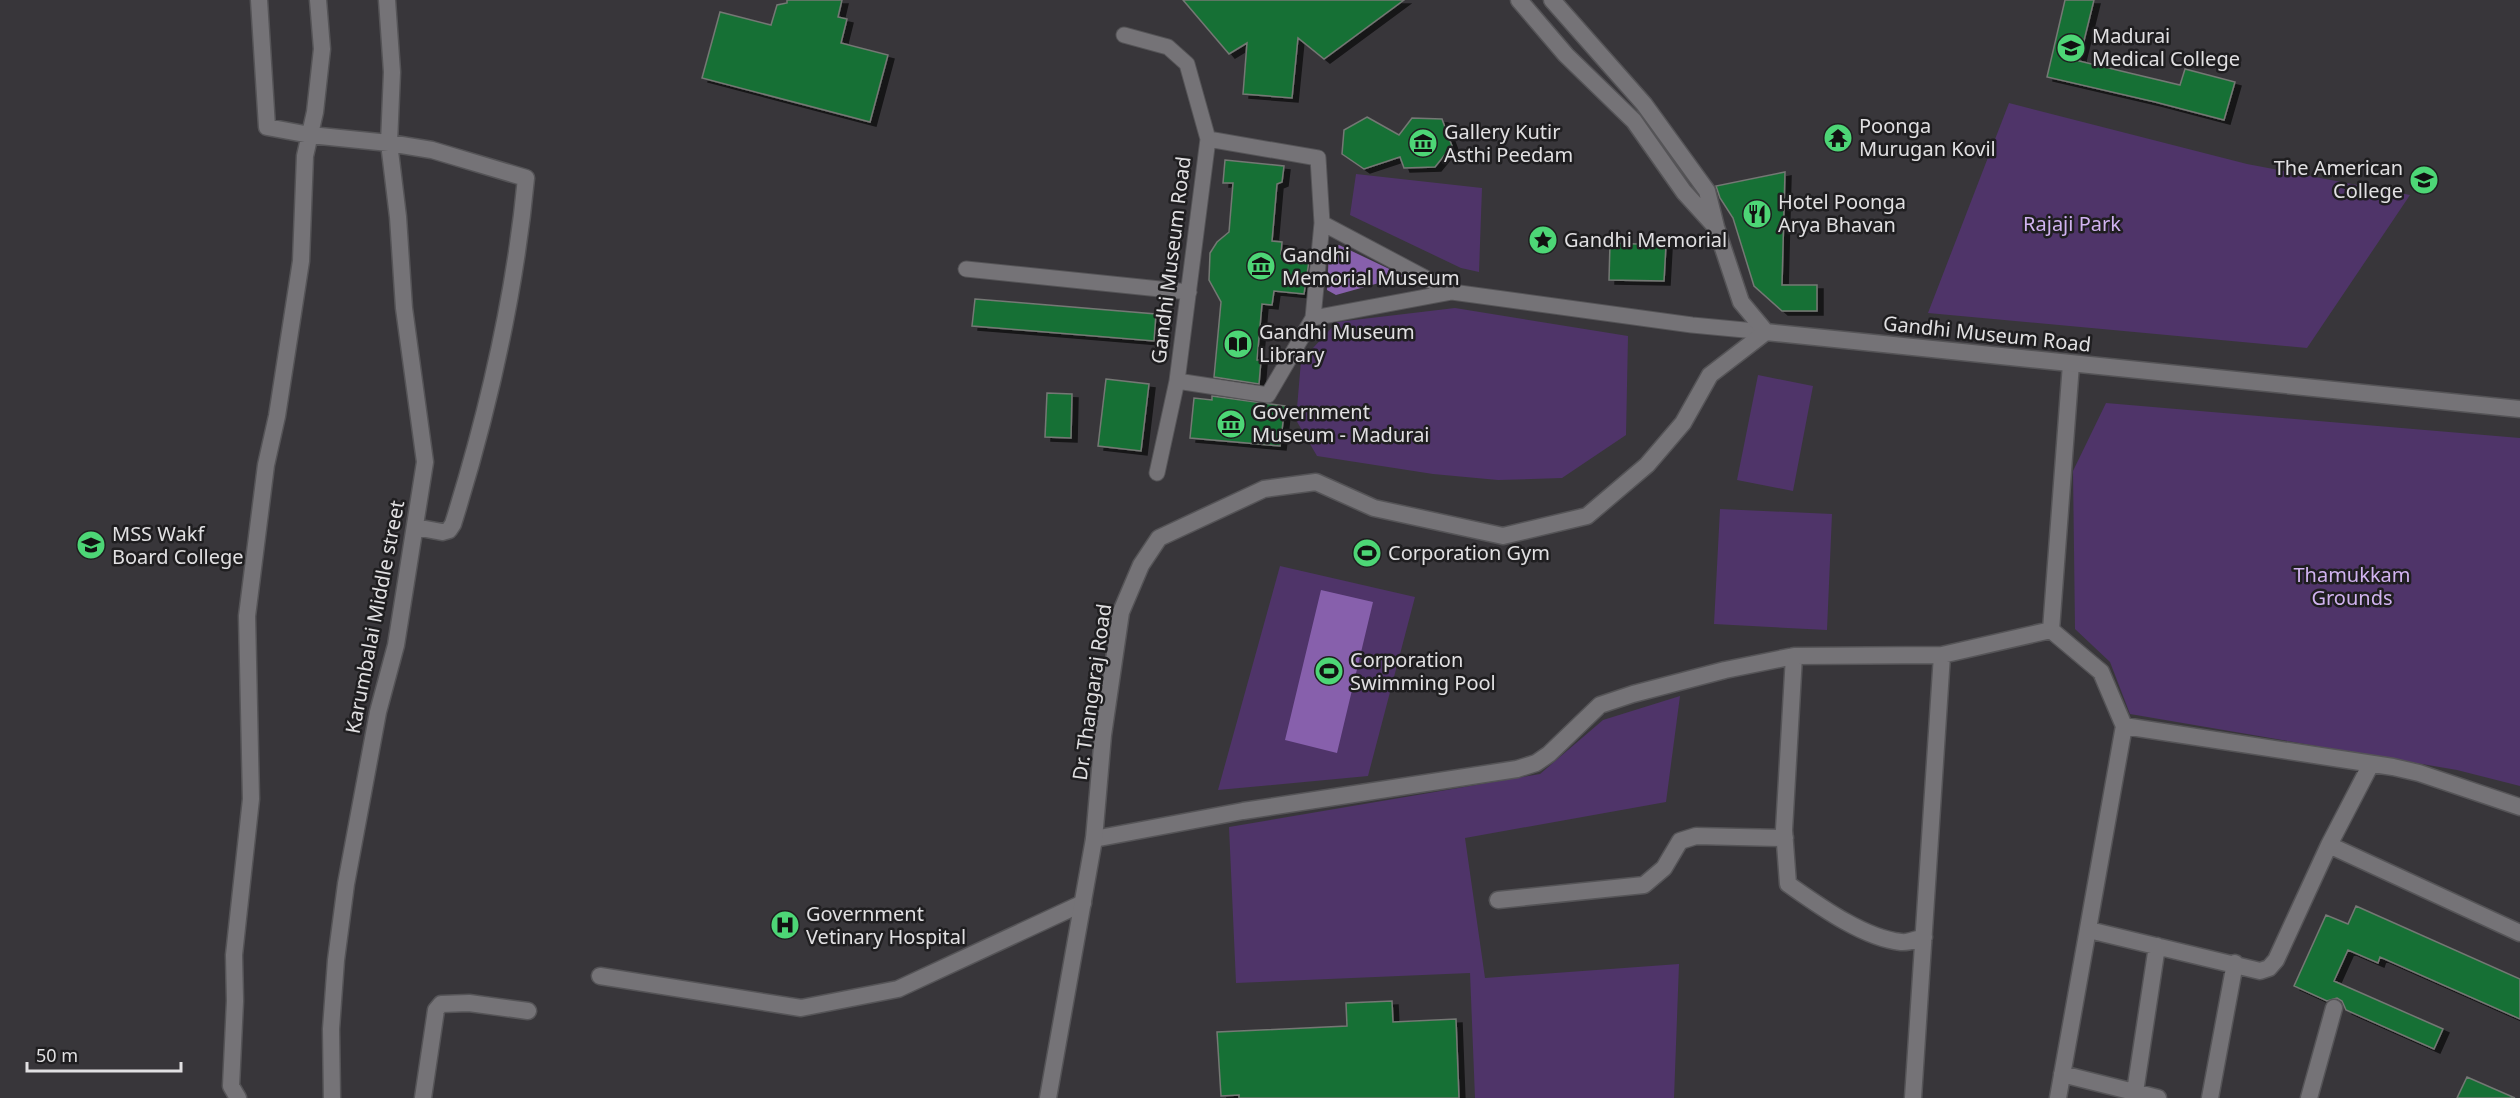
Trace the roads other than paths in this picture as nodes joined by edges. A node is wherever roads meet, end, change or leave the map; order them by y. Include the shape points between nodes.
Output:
1 (259, 0) edge
2 (318, 0) edge
3 (387, 0) edge
4 (1519, 0) edge
5 (1552, 0) edge
6 (1124, 35) dead end
7 (310, 135) junction
8 (1208, 139) junction
9 (388, 143) junction
10 (1322, 223) junction
11 (1716, 228) junction
12 (966, 268) dead end
13 (1189, 292) junction
14 (1452, 292) junction
15 (1312, 318) junction
16 (1766, 332) junction
17 (2071, 364) junction
18 (1177, 381) junction
19 (2520, 409) edge
20 (1157, 472) dead end
21 (416, 527) junction
22 (2051, 630) junction
23 (1942, 655) junction
24 (1794, 656) junction
25 (2124, 726) junction
26 (2371, 765) junction
27 (2520, 807) edge
28 (1785, 838) junction
29 (1094, 839) junction
30 (2329, 845) junction
31 (1498, 900) dead end
32 (1083, 903) junction
33 (2089, 930) junction
34 (2520, 933) edge
35 (1924, 937) junction
36 (2157, 946) junction
37 (2235, 963) junction
38 (600, 976) dead end
39 (2334, 1008) dead end
40 (528, 1011) dead end
41 (2062, 1074) junction
42 (2135, 1092) junction
43 (238, 1098) edge
44 (332, 1098) edge
45 (423, 1098) edge
46 (1048, 1098) edge
47 (1913, 1098) edge
48 (2058, 1098) edge
49 (2158, 1098) edge
50 (2210, 1098) edge
51 (2309, 1098) edge

1 - 7 street via 267,127
2 - 7 street via 322,49
3 - 9 street, Karumbalai Middle street via 392,72
4 - 11 street via 1566,55 1634,121 1684,192
5 - 11 street via 1644,105 1707,191
6 - 8 street via 1168,47 1186,64
7 - 9 street
7 - 43 street via 305,156 295,308 266,465 247,616 251,799 234,955 231,1086
8 - 10 street, Gandhi Museum Road via 1318,158
8 - 13 street, Gandhi Museum Road
9 - 21 street, Karumbalai Middle street via 404,308 425,462
9 - 21 street via 432,150 526,178 512,280 490,389 453,524 442,532
10 - 14 street, Gandhi Museum Road
10 - 15 street, Gandhi Museum Road
11 - 16 street via 1741,302
12 - 13 street
13 - 18 street, Gandhi Museum Road
14 - 15 street, Gandhi Museum Road
14 - 16 street, Gandhi Museum Road
15 - 18 street, Gandhi Museum Road via 1268,395
16 - 17 street, Gandhi Museum Road
16 - 29 street, Dr. Thangaraj Road via 1710,375 1683,423 1647,465 1587,516 1503,536 1374,508 1316,482 1264,489 1159,538 1141,565 1120,612
17 - 19 street, Gandhi Museum Road
17 - 22 street
18 - 20 street
21 - 44 street, Karumbalai Middle street via 396,645 378,712 346,884 331,1029
22 - 23 street
22 - 25 street via 2101,672
23 - 24 street
23 - 35 street
24 - 28 street
24 - 29 street via 1725,670 1600,705 1549,754 1517,769 1243,811
25 - 26 street
25 - 33 street
26 - 27 street via 2419,773
26 - 30 street
28 - 31 street via 1696,836 1680,841 1664,868 1644,885
28 - 35 street via 1788,884 1834,917 1903,943
29 - 32 street, Dr. Thangaraj Road
30 - 34 street
30 - 37 street via 2276,960 2269,968 2260,970
32 - 38 street via 898,989 801,1008
32 - 46 street, Dr. Thangaraj Road
33 - 36 street
33 - 41 street
35 - 47 street
36 - 37 street
36 - 42 street
37 - 50 street
39 - 51 street
40 - 45 street via 469,1003 441,1004 436,1010
41 - 42 street
41 - 48 street
42 - 49 street

